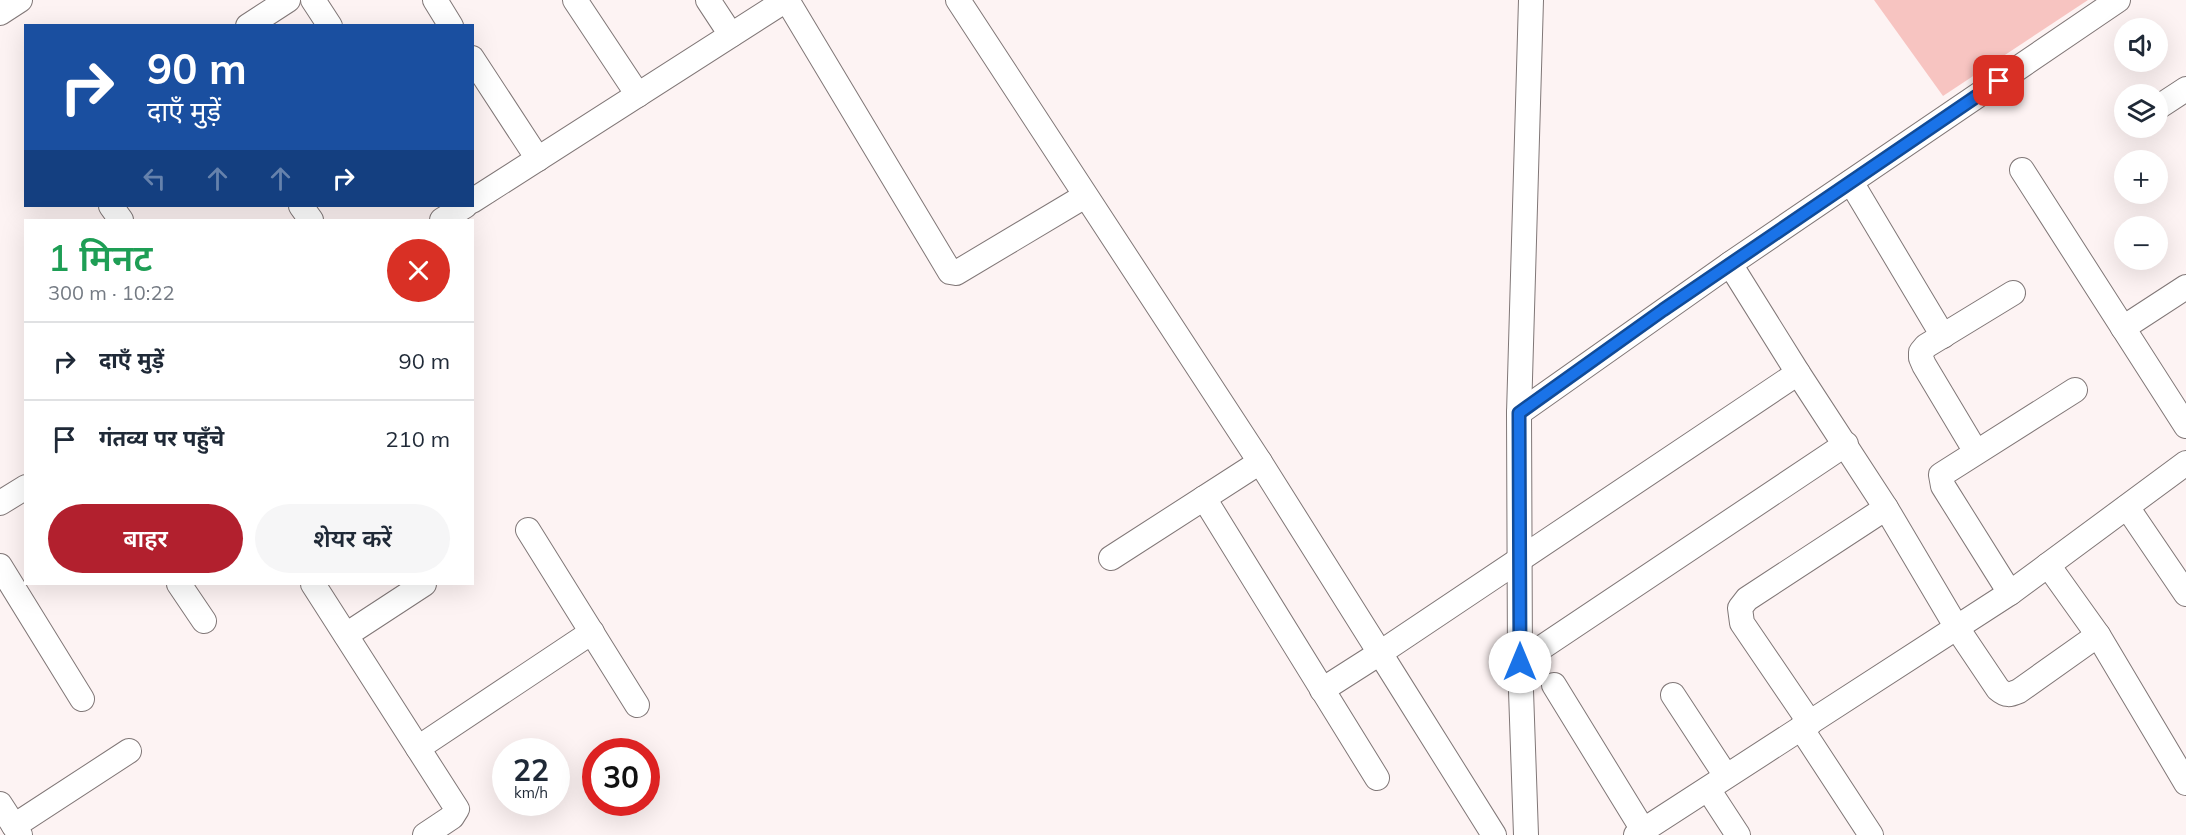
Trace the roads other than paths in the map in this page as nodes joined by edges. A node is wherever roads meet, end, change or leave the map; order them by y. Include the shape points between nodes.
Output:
1 (20, 0) edge
2 (288, 0) edge
3 (313, 0) edge
4 (435, 0) edge
5 (575, 0) edge
6 (708, 0) edge
7 (787, 0) edge
8 (958, 0) edge
9 (1531, 0) edge
10 (2118, 0) edge
11 (0, 13) edge
12 (251, 24) edge
13 (329, 24) edge
14 (451, 24) edge
15 (731, 34) junction
16 (474, 61) edge
17 (2186, 89) edge
18 (638, 95) junction
19 (2168, 101) edge
20 (538, 159) junction
21 (2022, 170) dead end
22 (1851, 182) junction
23 (1084, 196) junction
24 (474, 199) edge
25 (1730, 264) junction
26 (2186, 287) edge
27 (2013, 292) dead end
28 (2123, 328) junction
29 (1943, 336) junction
30 (1798, 373) junction
31 (2075, 390) dead end
32 (1519, 413) junction
33 (2186, 426) edge
34 (1846, 444) junction
35 (1976, 452) junction
36 (1260, 462) junction
37 (2186, 463) edge
38 (24, 488) edge
39 (1204, 498) junction
40 (0, 503) edge
41 (2127, 507) junction
42 (1886, 508) junction
43 (528, 530) dead end
44 (1111, 558) dead end
45 (1520, 561) junction
46 (2048, 565) junction
47 (0, 566) edge
48 (180, 585) edge
49 (315, 585) edge
50 (422, 585) edge
51 (2010, 593) junction
52 (2186, 594) edge
53 (204, 621) dead end
54 (1957, 628) junction
55 (592, 632) junction
56 (346, 635) junction
57 (2098, 635) junction
58 (1380, 653) junction
59 (1520, 662) junction
60 (1554, 685) dead end
61 (1322, 690) junction
62 (1673, 695) dead end
63 (82, 699) dead end
64 (637, 705) dead end
65 (1806, 725) junction
66 (418, 748) junction
67 (129, 751) dead end
68 (1377, 778) dead end
69 (2185, 778) edge
70 (1717, 782) junction
71 (0, 804) edge
72 (17, 830) edge
73 (1639, 833) edge
74 (425, 835) edge
75 (1494, 835) edge
76 (1526, 835) edge
77 (1738, 835) edge
78 (1871, 835) edge

1 - 11 street
2 - 12 street
3 - 13 street
4 - 14 street
5 - 18 street
6 - 15 street
7 - 15 street
7 - 23 street via 950,273
8 - 23 street
9 - 32 street
10 - 22 street
15 - 18 street
16 - 20 street
17 - 19 street
18 - 20 street
20 - 24 street
21 - 28 street
22 - 25 street
22 - 29 street
23 - 36 street
25 - 30 street
25 - 32 street
26 - 28 street
27 - 29 street
28 - 33 street
29 - 35 street via 1926,346 1921,358
30 - 34 street
30 - 45 street
31 - 35 street
32 - 45 street
34 - 42 street
34 - 59 street
35 - 51 street via 1941,475 1941,480
36 - 39 street
36 - 58 street
37 - 41 street
38 - 40 street
39 - 44 street
39 - 61 street
41 - 46 street
41 - 52 street
42 - 54 street
42 - 65 street via 1747,599 1740,608 1742,623
43 - 55 street
45 - 58 street
45 - 59 street
46 - 51 street
46 - 57 street
47 - 63 street
48 - 53 street
49 - 56 street
50 - 56 street
51 - 54 street
54 - 57 street via 2004,694 2011,694
54 - 65 street
55 - 64 street
55 - 66 street
56 - 66 street
57 - 69 street
58 - 61 street
58 - 75 street
59 - 76 street
60 - 73 street
61 - 68 street
62 - 70 street
65 - 70 street
65 - 78 street
66 - 74 street via 457,808 452,817
67 - 72 street
70 - 73 street
70 - 77 street
71 - 72 street

